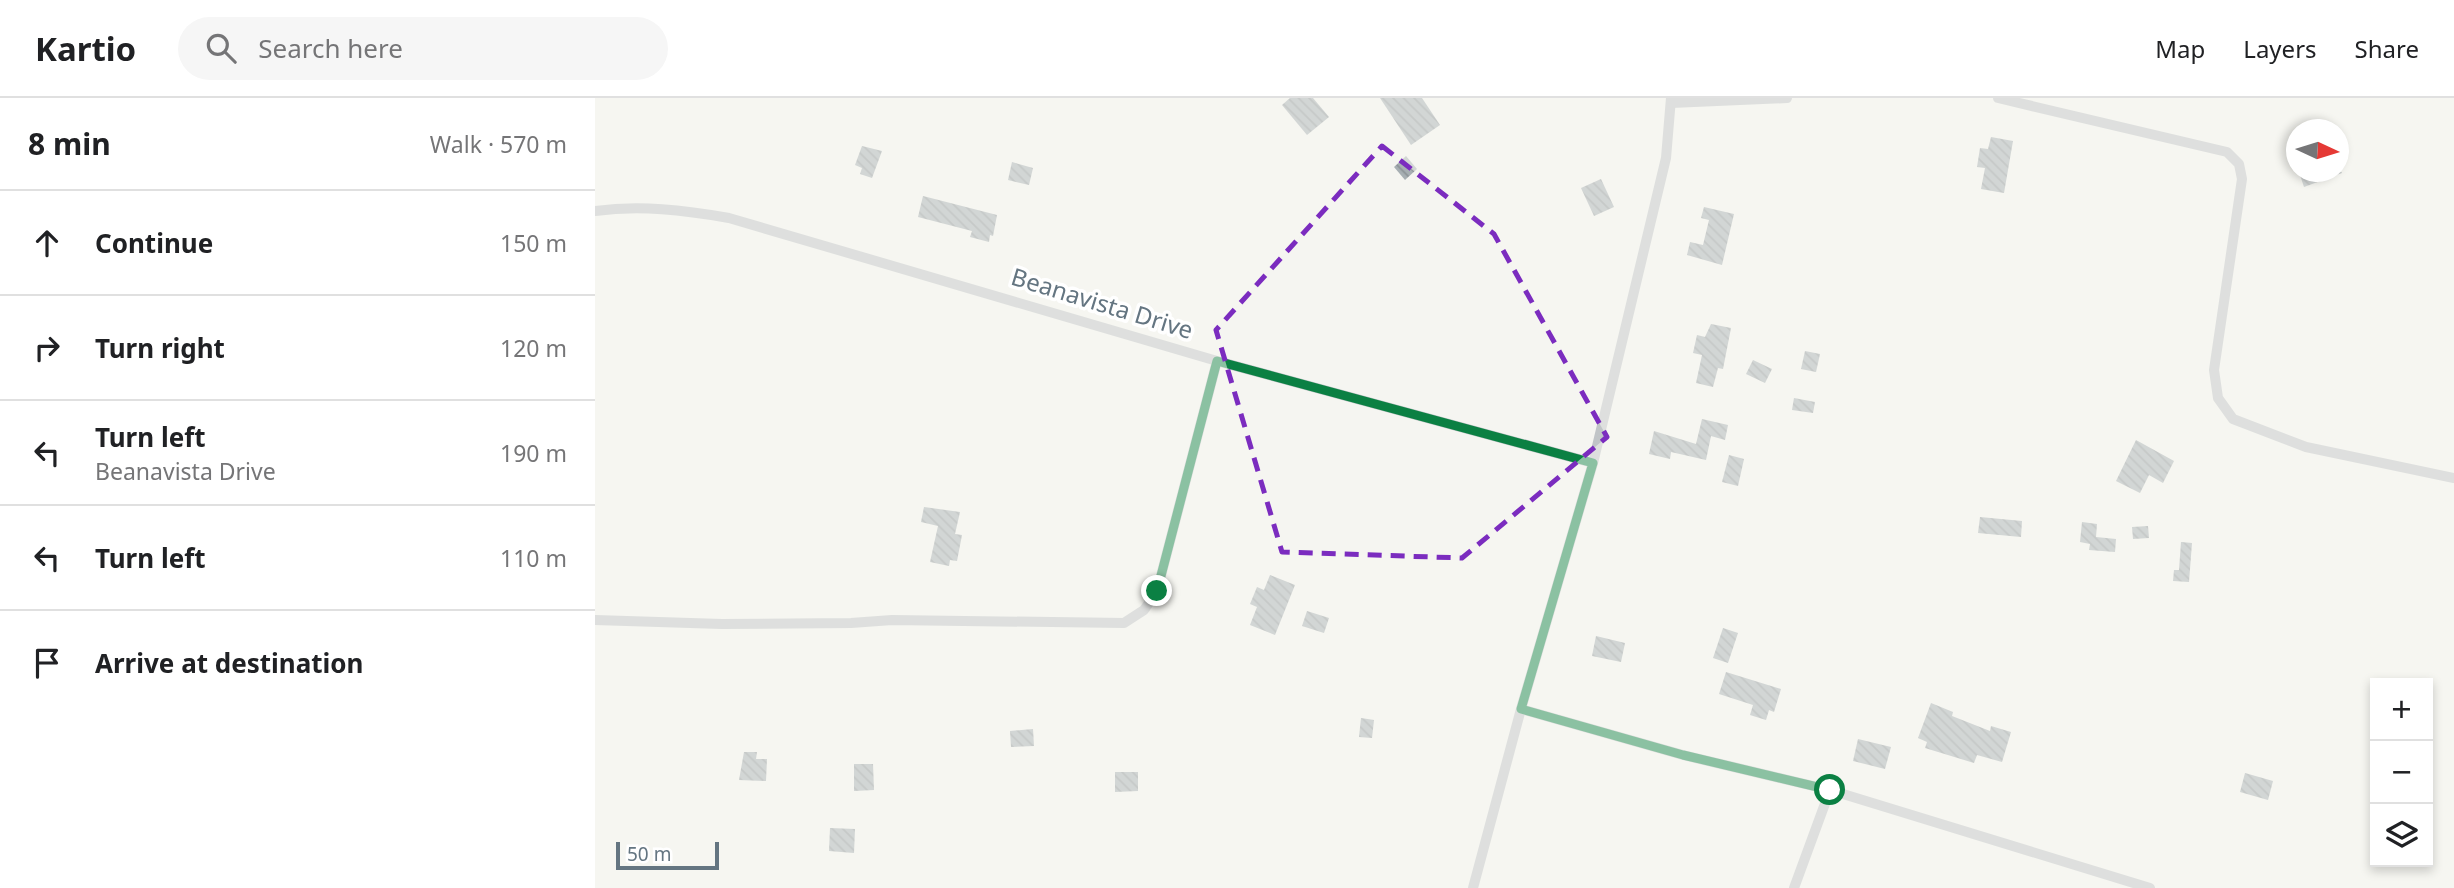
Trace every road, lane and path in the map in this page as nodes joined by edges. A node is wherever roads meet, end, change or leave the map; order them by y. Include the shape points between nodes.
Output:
1 (1787, 98) edge
2 (1998, 98) edge
3 (1671, 100) edge
4 (595, 211) edge
5 (1217, 361) junction
6 (1593, 463) junction
7 (2454, 478) edge
8 (595, 620) edge
9 (1521, 709) junction
10 (1830, 790) junction
11 (1473, 888) edge
12 (1794, 888) edge
13 (2150, 888) edge

1 - 3 street
2 - 7 street via 2227,152 2239,163 2242,179 2214,370 2218,398 2233,419 2306,447
3 - 6 street via 1666,158
4 - 5 street, Beanavista Drive via 623,207 682,210 729,218
5 - 6 street, Beanavista Drive
5 - 8 street via 1157,591 1144,610 1123,623
6 - 9 street
9 - 10 street
9 - 11 street
10 - 12 street
10 - 13 street

